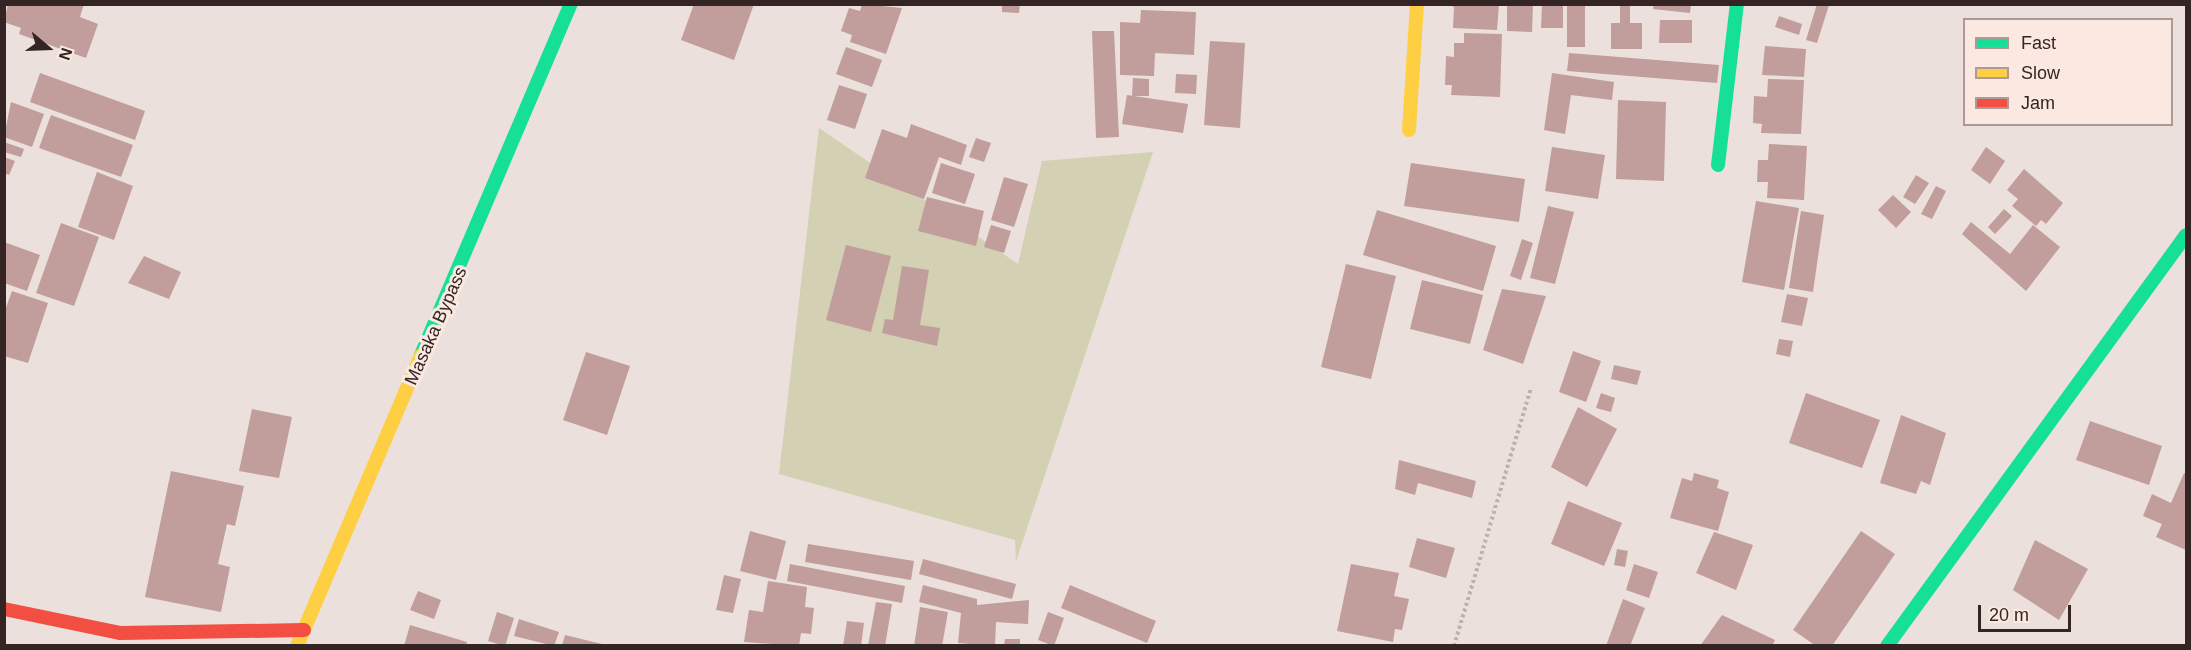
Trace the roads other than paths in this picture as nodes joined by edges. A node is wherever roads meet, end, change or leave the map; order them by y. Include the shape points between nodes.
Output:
1 (572, 4) edge
2 (1417, 4) edge
3 (1737, 4) edge
4 (1409, 130) dead end
5 (1718, 165) dead end
6 (2187, 235) edge
7 (4, 609) edge
8 (304, 630) junction
9 (297, 645) edge
10 (1887, 645) edge

1 - 8 main road, Masaka Bypass
2 - 4 main road
3 - 5 main road
6 - 10 main road
7 - 8 main road via 120,633
8 - 9 main road, Masaka Bypass

